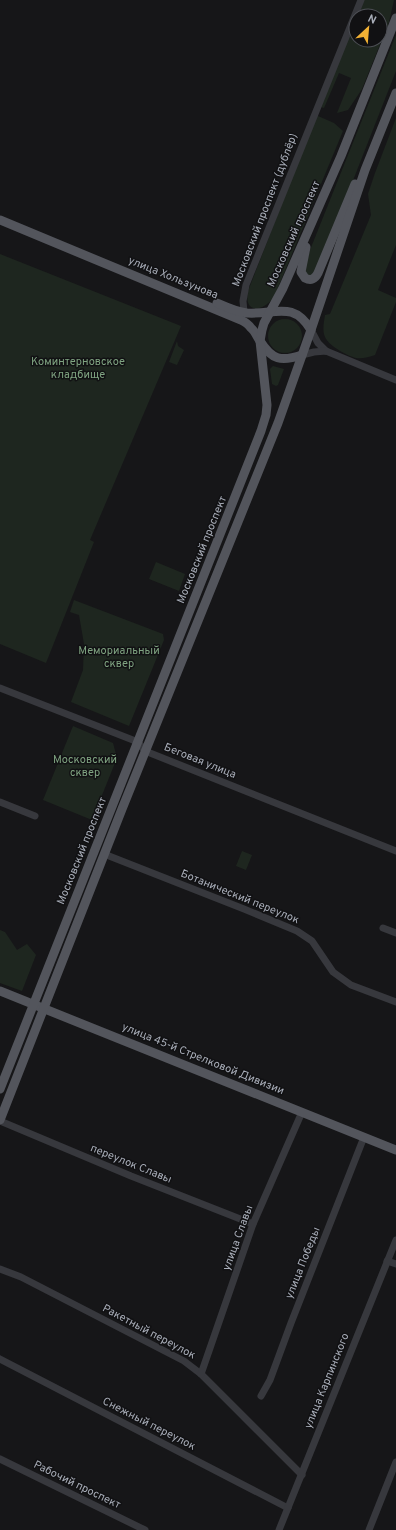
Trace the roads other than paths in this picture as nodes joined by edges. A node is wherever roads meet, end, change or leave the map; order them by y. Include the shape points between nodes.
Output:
1 (361, 0) edge
2 (396, 18) edge
3 (396, 93) edge
4 (365, 170) junction
5 (0, 215) edge
6 (0, 220) edge
7 (309, 230) junction
8 (244, 312) junction
9 (271, 312) junction
10 (311, 330) junction
11 (260, 341) junction
12 (326, 351) junction
13 (302, 355) junction
14 (396, 380) edge
15 (0, 688) edge
16 (138, 742) junction
17 (145, 751) junction
18 (0, 802) edge
19 (35, 816) dead end
20 (396, 851) edge
21 (104, 854) junction
22 (383, 928) dead end
23 (396, 933) edge
24 (0, 991) edge
25 (396, 1002) edge
26 (34, 1005) junction
27 (44, 1009) junction
28 (0, 1088) edge
29 (302, 1112) junction
30 (0, 1121) edge
31 (364, 1137) junction
32 (396, 1150) edge
33 (253, 1224) junction
34 (396, 1240) edge
35 (388, 1261) junction
36 (396, 1264) edge
37 (0, 1270) edge
38 (0, 1359) edge
39 (201, 1374) junction
40 (261, 1396) dead end
41 (0, 1459) edge
42 (396, 1462) edge
43 (302, 1475) junction
44 (288, 1508) junction
45 (145, 1530) edge
46 (279, 1530) edge
47 (369, 1530) edge

1 - 8 street, Московский проспект (дублёр) via 246,285
2 - 7 main road, Московский проспект
3 - 4 main road, Московский проспект
4 - 7 main road via 355,183 318,273 311,280 302,276 301,268
4 - 10 main road, Московский проспект
5 - 8 main road, улица Хользунова via 226,307
6 - 11 main road, улица Хользунова via 241,320 252,328
7 - 9 main road, Московский проспект
8 - 9 main road, улица Хользунова
9 - 10 main road, улица Хользунова via 290,311 299,315
9 - 11 main road, Московский проспект via 264,323
10 - 12 street, улица Хользунова
10 - 13 main road, Московский проспект
11 - 13 main road, улица Хользунова via 266,351 274,357 290,359
11 - 16 main road, Московский проспект via 266,415
12 - 13 street, улица Хользунова
12 - 14 street, улица Хользунова
13 - 17 main road, Московский проспект via 278,423
15 - 16 street
16 - 17 street
16 - 26 main road, Московский проспект
17 - 20 street, Беговая улица
17 - 21 main road, Московский проспект
18 - 19 street
21 - 25 street, Ботанический переулок via 297,931 312,941 333,972 351,984
21 - 27 main road, Московский проспект
22 - 23 street
24 - 26 main road, улица 45-й Стрелковой Дивизии
26 - 27 main road, улица 45-й Стрелковой Дивизии
26 - 28 main road, Московский проспект
27 - 29 main road, улица 45-й Стрелковой Дивизии
27 - 30 main road, Московский проспект
29 - 31 main road, улица 45-й Стрелковой Дивизии
29 - 33 street, улица Славы
30 - 33 street, переулок Славы via 137,1179
31 - 32 main road, улица 45-й Стрелковой Дивизии
31 - 40 street, улица Победы via 270,1380
33 - 39 street, улица Славы
34 - 35 street, улица Карпинского
35 - 36 street
35 - 43 street, улица Карпинского
37 - 39 street, Ракетный переулок via 21,1277 184,1361
38 - 44 street, Снежный переулок
39 - 43 street, Ракетный переулок
41 - 45 street, Рабочий проспект
42 - 47 street
43 - 44 street, улица Карпинского
44 - 46 street, улица Карпинского

